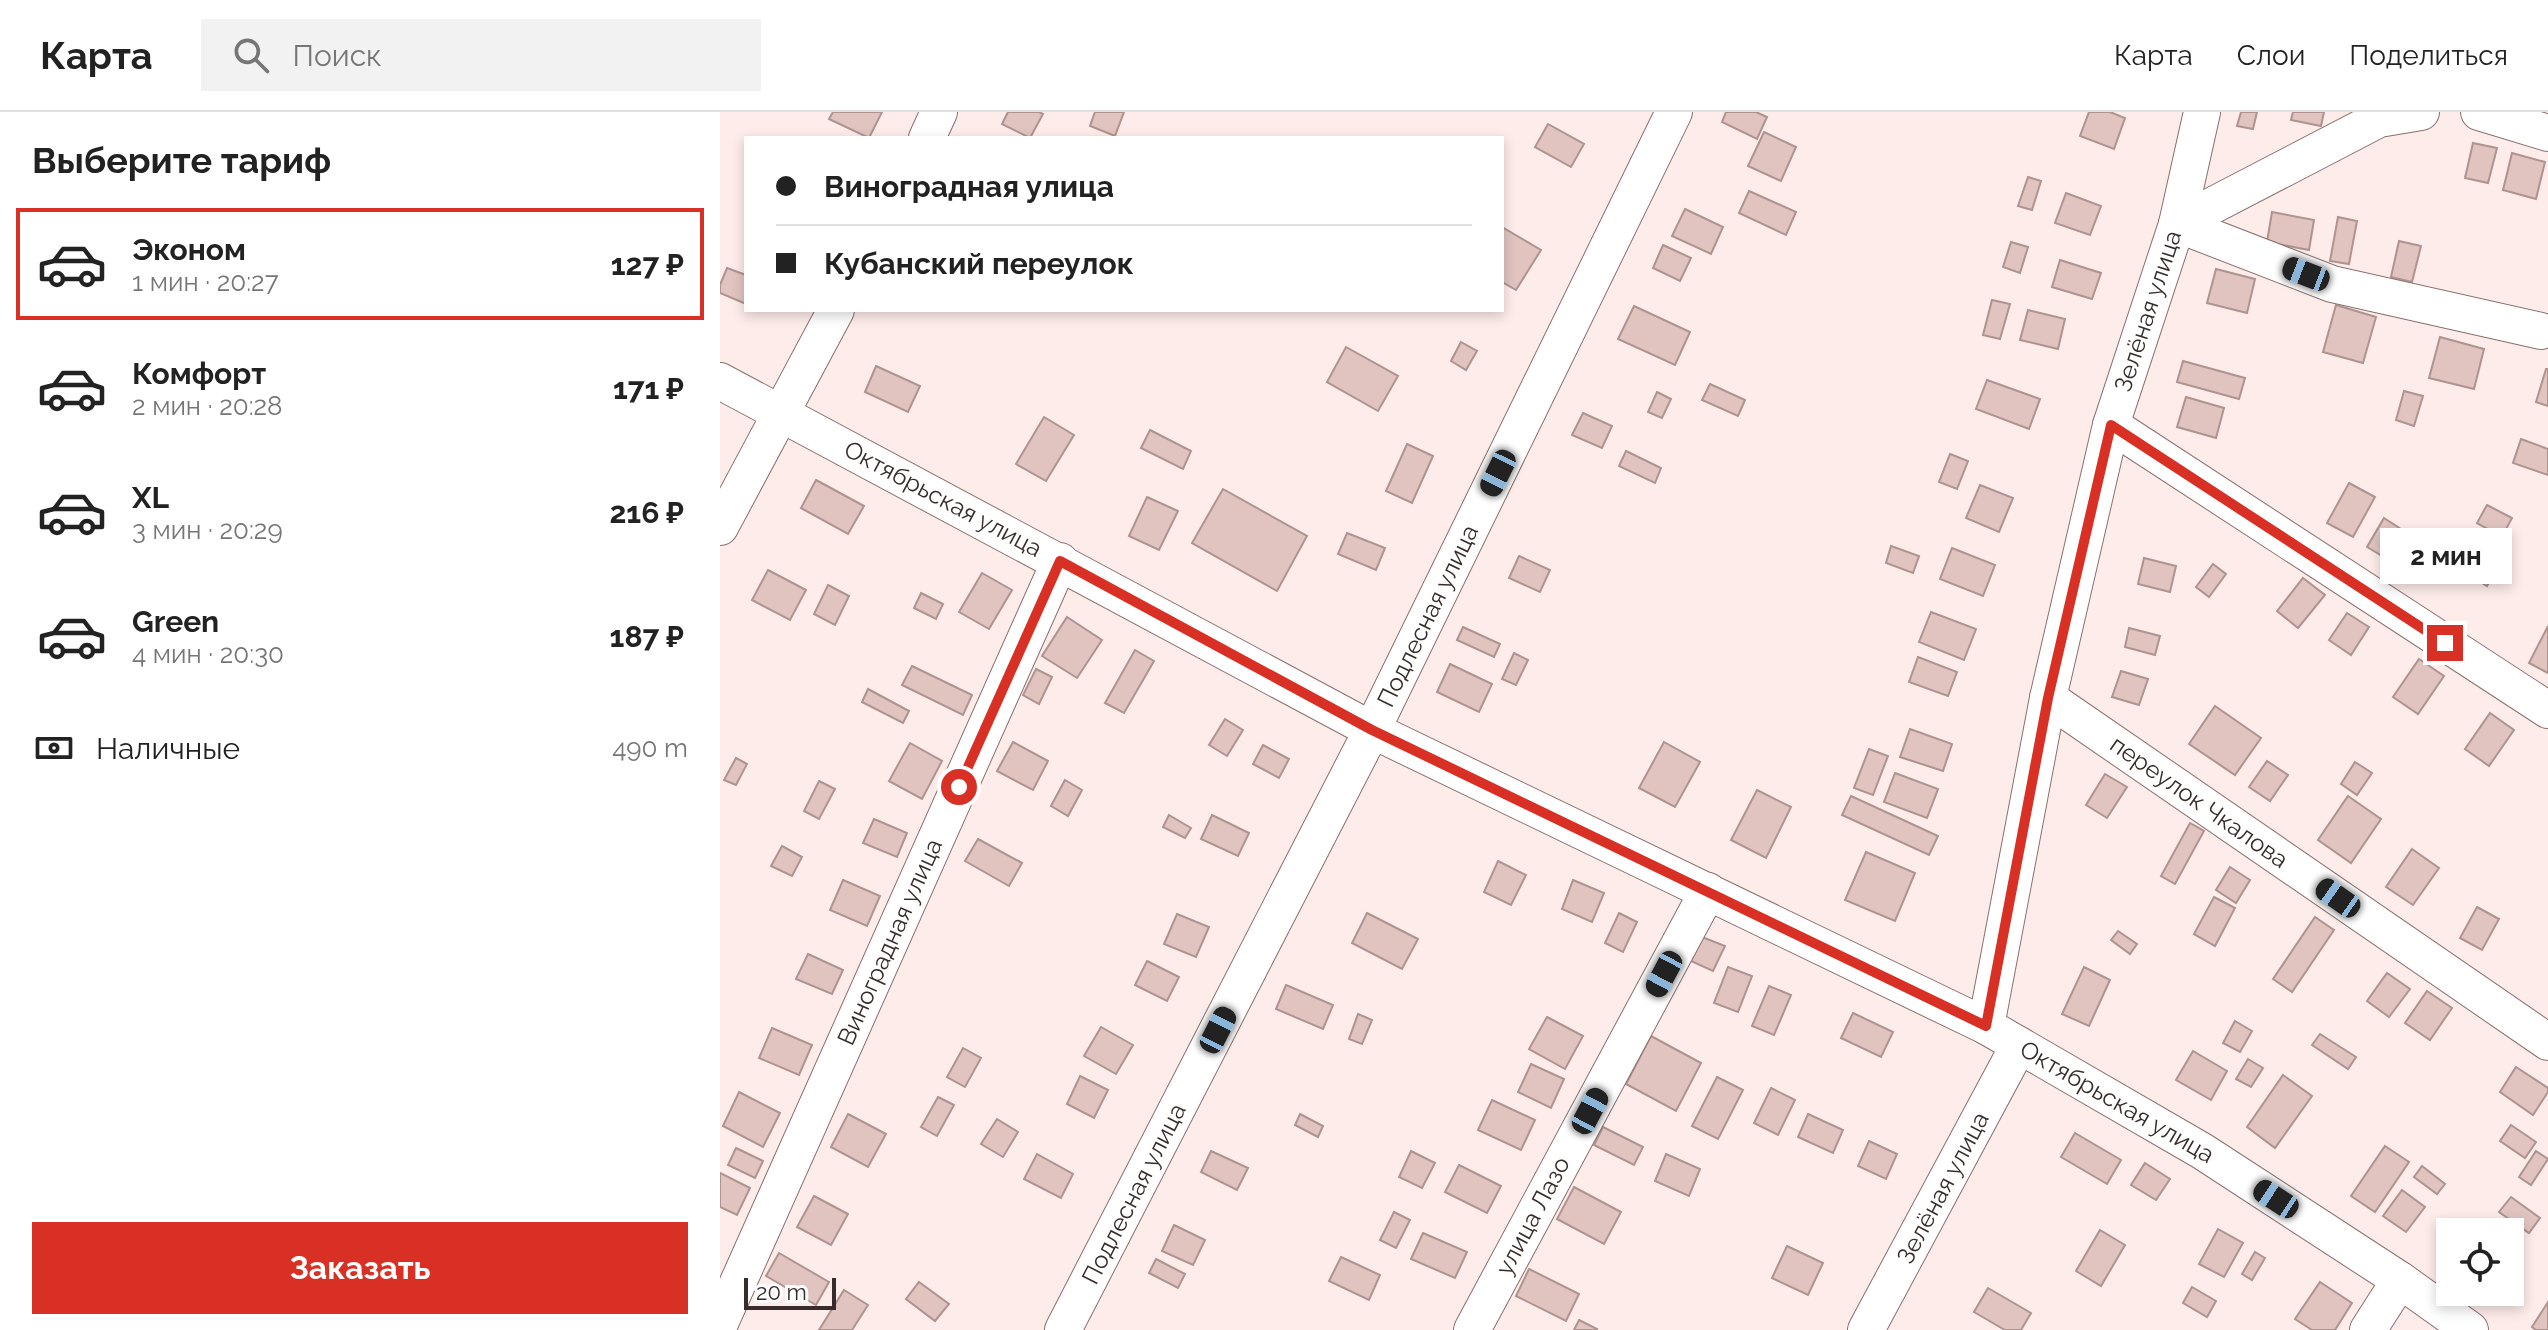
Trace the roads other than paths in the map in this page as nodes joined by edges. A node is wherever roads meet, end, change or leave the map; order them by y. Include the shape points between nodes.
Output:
1 (939, 112) edge
2 (1674, 112) edge
3 (2202, 112) edge
4 (2421, 112) edge
5 (2479, 112) edge
6 (2548, 133) edge
7 (928, 136) edge
8 (2177, 224) junction
9 (835, 312) edge
10 (2541, 331) dead end
11 (720, 381) edge
12 (781, 411) junction
13 (2111, 425) junction
14 (720, 527) edge
15 (1060, 561) junction
16 (2048, 698) junction
17 (2548, 710) edge
18 (1372, 730) junction
19 (1708, 891) junction
20 (1986, 1026) junction
21 (2548, 1042) edge
22 (2019, 1045) junction
23 (2400, 1280) junction
24 (720, 1323) edge
25 (1063, 1330) edge
26 (1472, 1330) edge
27 (1866, 1330) edge
28 (2368, 1330) edge
29 (2470, 1330) edge

1 - 7 street
2 - 18 street, Подлесная улица
3 - 8 street, Зелёная улица
4 - 8 street via 2379,119
5 - 6 street
8 - 10 street via 2332,284
8 - 13 street, Зелёная улица
9 - 12 street
11 - 12 street, Октябрьская улица
12 - 14 street
12 - 15 street, Октябрьская улица
13 - 16 street, Зелёная улица
13 - 17 street
15 - 18 street, Октябрьская улица
15 - 24 street, Виноградная улица
16 - 20 street, Зелёная улица
16 - 21 street, переулок Чкалова
18 - 19 street, Октябрьская улица
18 - 25 street, Подлесная улица
19 - 20 street, Октябрьская улица
19 - 26 street, улица Лазо
20 - 22 street, Октябрьская улица
22 - 23 street, Октябрьская улица via 2202,1151
22 - 27 street, Зелёная улица
23 - 28 street
23 - 29 street, Октябрьская улица

